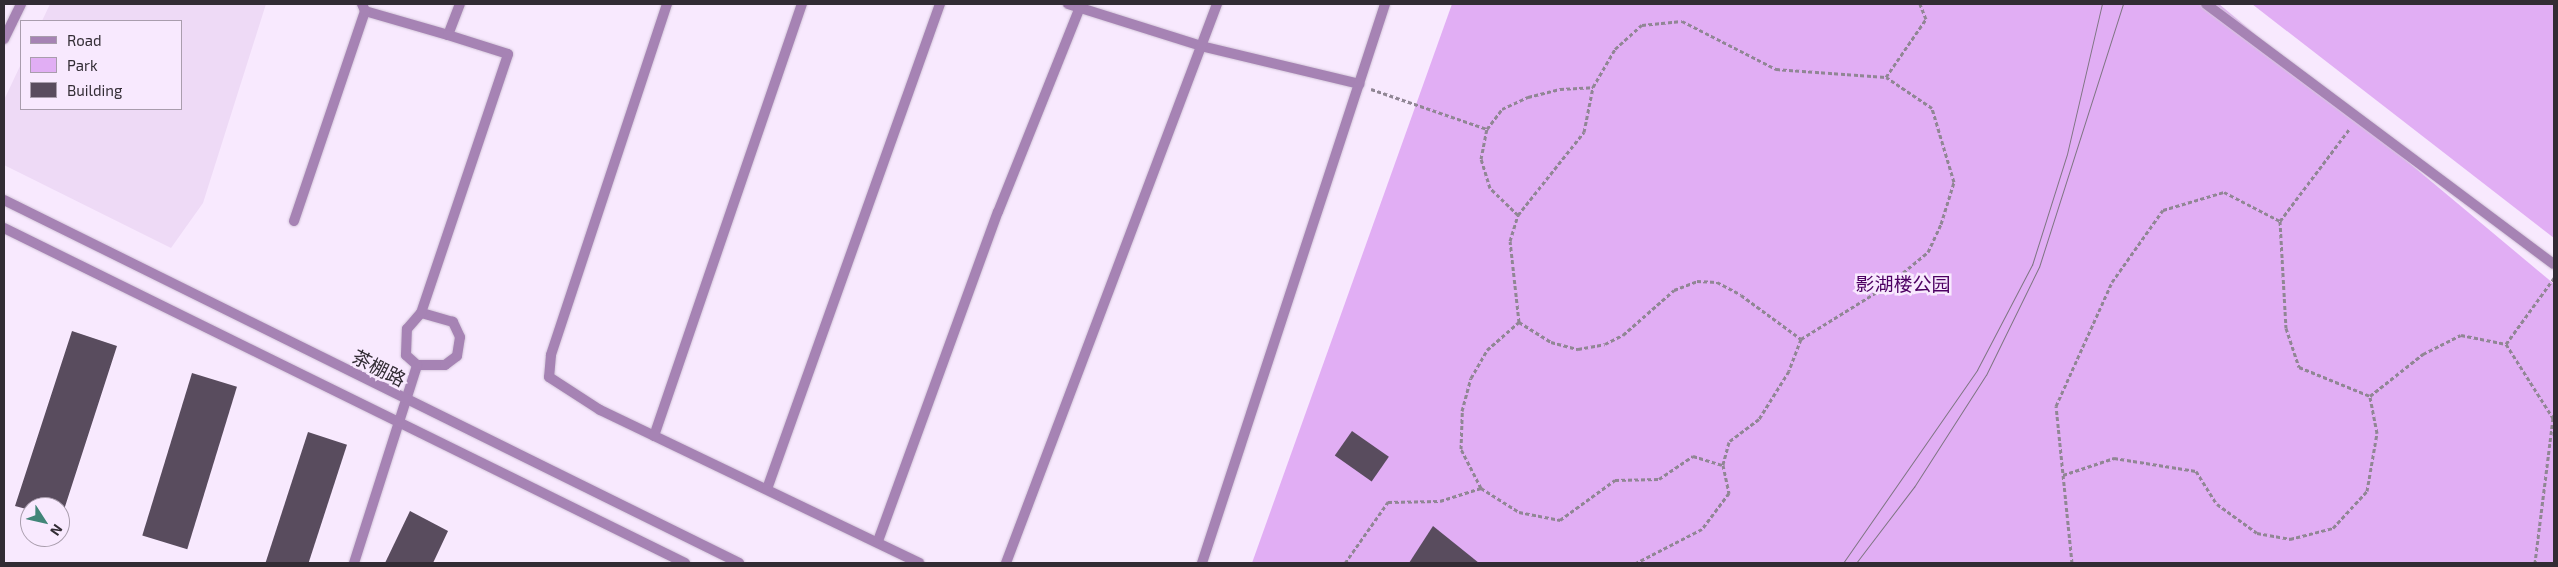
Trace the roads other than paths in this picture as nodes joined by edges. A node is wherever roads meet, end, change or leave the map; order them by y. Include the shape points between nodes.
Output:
1 (22, 4) edge
2 (460, 4) edge
3 (667, 4) edge
4 (802, 4) edge
5 (940, 4) edge
6 (1068, 4) edge
7 (1217, 4) edge
8 (1385, 4) edge
9 (2206, 4) edge
10 (1081, 6) edge
11 (364, 8) edge
12 (448, 35) junction
13 (4, 39) edge
14 (1201, 46) junction
15 (1358, 84) junction
16 (4, 200) edge
17 (294, 221) dead end
18 (4, 228) edge
19 (2554, 264) edge
20 (421, 313) junction
21 (417, 364) junction
22 (406, 402) junction
23 (400, 422) junction
24 (654, 436) junction
25 (767, 489) junction
26 (878, 541) junction
27 (354, 563) edge
28 (686, 563) edge
29 (740, 563) edge
30 (919, 563) edge
31 (1006, 563) edge
32 (1202, 563) edge

1 - 13 street
2 - 12 street
3 - 24 street via 551,355 549,378 600,410
4 - 24 street
5 - 25 street
6 - 10 street
7 - 14 street
8 - 15 street
9 - 19 street
10 - 14 street
10 - 26 street via 998,212
11 - 12 street
11 - 17 street
12 - 20 street via 508,54
14 - 15 street
14 - 31 street
15 - 32 street
16 - 22 street, 茶棚路
18 - 23 street, 茶棚路
20 - 21 street via 406,329 403,342 406,355
20 - 21 street via 453,322 460,337 457,356 445,365
21 - 22 street
22 - 23 street
22 - 29 street, 茶棚路
23 - 27 street
23 - 28 street, 茶棚路
24 - 25 street
25 - 26 street
26 - 30 street

